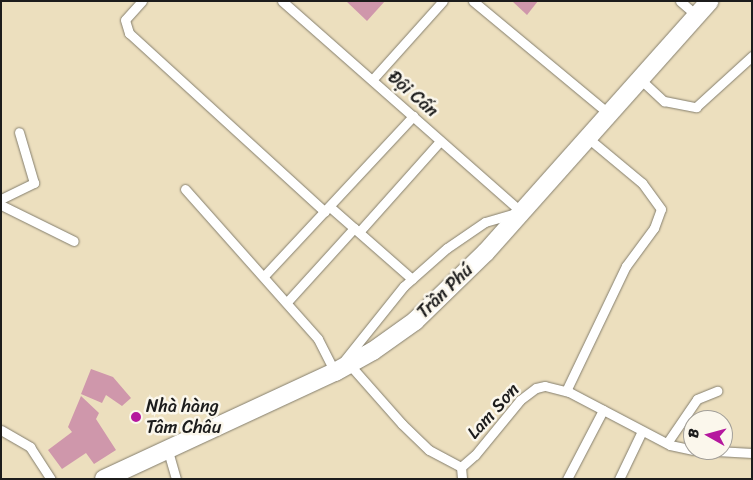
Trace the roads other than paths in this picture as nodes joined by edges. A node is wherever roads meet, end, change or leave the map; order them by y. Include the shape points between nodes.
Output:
1 (142, 1) edge
2 (282, 1) edge
3 (443, 1) edge
4 (473, 1) edge
5 (680, 1) edge
6 (710, 1) edge
7 (697, 16) junction
8 (752, 56) edge
9 (372, 80) junction
10 (640, 80) junction
11 (609, 114) junction
12 (413, 116) junction
13 (19, 132) dead end
14 (588, 138) junction
15 (440, 141) junction
16 (185, 189) dead end
17 (1, 199) edge
18 (1, 204) edge
19 (327, 210) junction
20 (521, 212) junction
21 (356, 230) junction
22 (74, 241) dead end
23 (264, 276) junction
24 (412, 279) junction
25 (287, 302) junction
26 (342, 368) junction
27 (566, 391) junction
28 (717, 391) dead end
29 (603, 410) junction
30 (1, 430) edge
31 (642, 431) junction
32 (667, 444) junction
33 (683, 448) edge
34 (168, 451) junction
35 (733, 452) edge
36 (752, 453) edge
37 (460, 467) junction
38 (51, 479) edge
39 (104, 479) edge
40 (176, 479) edge
41 (462, 479) edge
42 (567, 479) edge
43 (619, 479) edge

1 - 19 street via 125,20 129,33
2 - 9 street, Đội Cấn
3 - 9 street
4 - 11 street
5 - 7 street
6 - 7 highway, Trần Phú
7 - 10 highway, Trần Phú
8 - 10 street via 696,107 664,101
9 - 12 street, Đội Cấn
10 - 11 highway, Trần Phú
11 - 14 highway, Trần Phú
12 - 15 street, Đội Cấn
12 - 19 street
13 - 17 street via 34,183
14 - 20 highway, Trần Phú
14 - 27 street via 642,183 661,209 654,228 626,266
15 - 20 street, Đội Cấn
15 - 21 street
16 - 23 street
18 - 22 street
19 - 21 street
19 - 23 street
20 - 24 street via 485,222 447,248
20 - 26 highway, Trần Phú via 415,320
21 - 24 street
21 - 25 street
23 - 25 street
24 - 26 street
25 - 26 street
26 - 34 highway, Trần Phú
26 - 37 street via 429,450
27 - 29 street, Lam Sơn
27 - 37 street, Lam Sơn via 545,386 536,388 520,400 475,455
28 - 32 street via 697,399
29 - 31 street, Lam Sơn
29 - 42 street
30 - 38 street via 30,446
31 - 32 street, Lam Sơn
31 - 43 street
32 - 33 street, Lam Sơn
34 - 39 highway, Trần Phú
34 - 40 street
35 - 36 street
37 - 41 street

